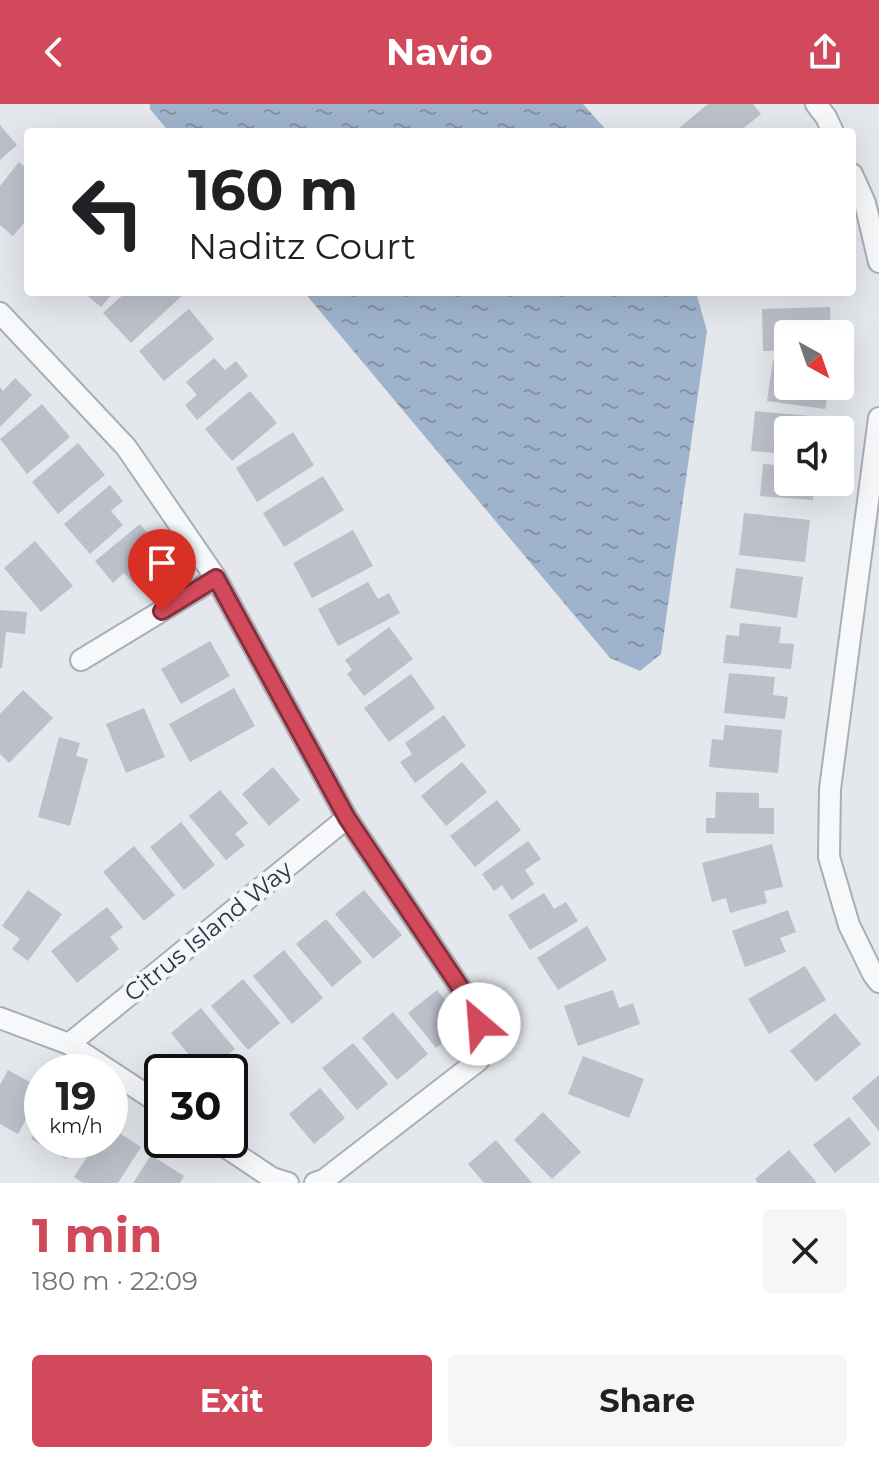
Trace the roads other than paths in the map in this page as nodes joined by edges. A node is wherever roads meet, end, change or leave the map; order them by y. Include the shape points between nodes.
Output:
1 (816, 104) edge
2 (831, 128) edge
3 (856, 183) edge
4 (879, 262) edge
5 (0, 313) edge
6 (879, 418) edge
7 (216, 578) junction
8 (81, 660) dead end
9 (347, 818) junction
10 (879, 982) edge
11 (0, 1018) edge
12 (69, 1044) junction
13 (144, 1093) edge
14 (242, 1158) edge
15 (288, 1183) edge
16 (315, 1183) edge

1 - 2 street
3 - 4 street
5 - 7 street via 126,447
6 - 10 street via 830,789 829,857 849,925
7 - 8 street
7 - 9 street
9 - 12 street, Citrus Island Way
9 - 16 street via 474,1008 483,1039 479,1060
11 - 12 street
12 - 13 street
14 - 15 street

